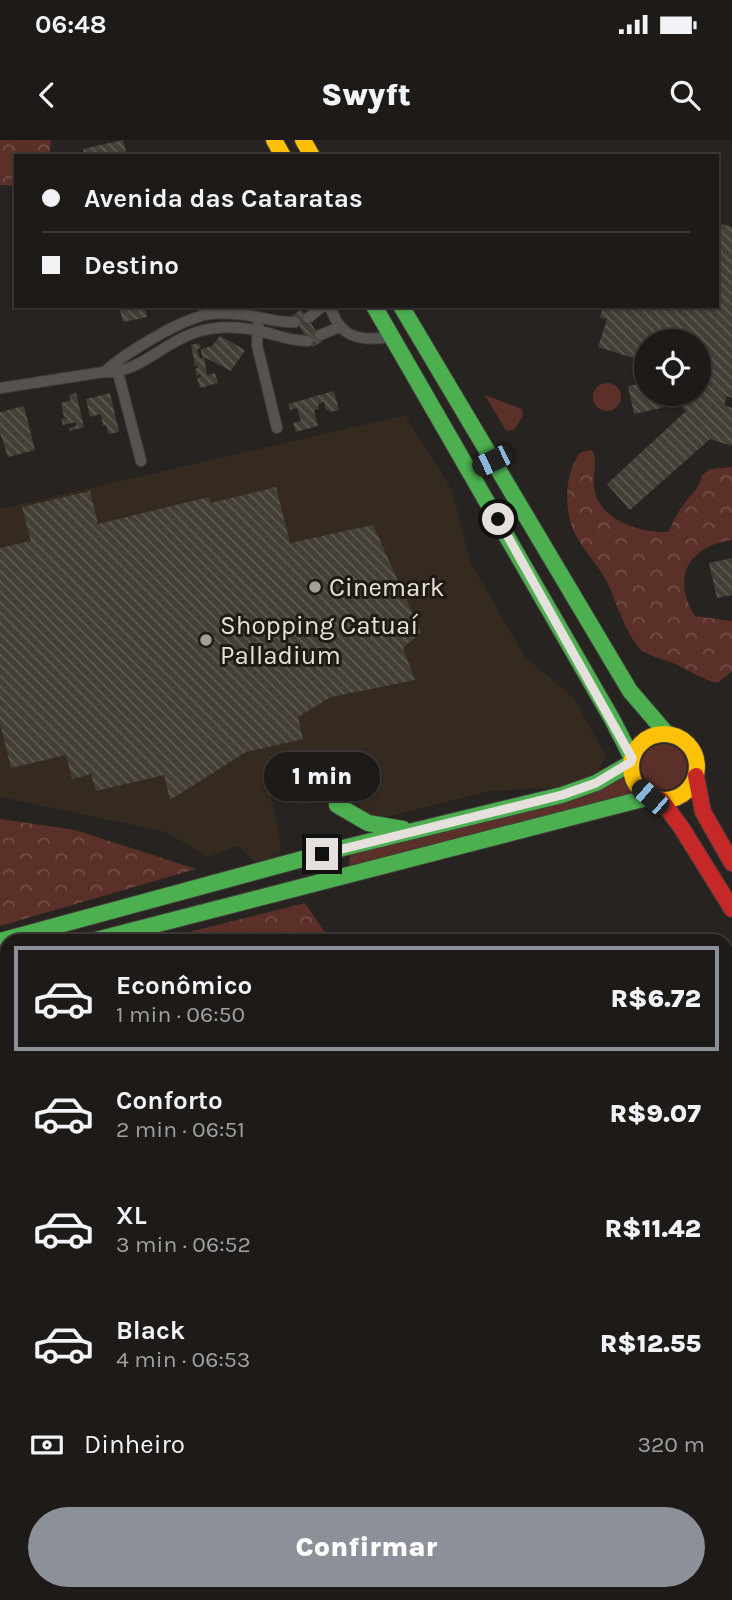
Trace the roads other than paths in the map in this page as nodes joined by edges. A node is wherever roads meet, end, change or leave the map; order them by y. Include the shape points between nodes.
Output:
1 (320, 308) edge
2 (330, 308) edge
3 (375, 308) edge
4 (402, 308) edge
5 (308, 318) dead end
6 (260, 319) junction
7 (295, 322) dead end
8 (340, 327) junction
9 (257, 330) junction
10 (320, 335) dead end
11 (393, 337) junction
12 (308, 341) dead end
13 (116, 368) junction
14 (0, 388) edge
15 (277, 428) dead end
16 (141, 461) dead end
17 (492, 461) junction
18 (471, 472) junction
19 (667, 734) junction
20 (632, 760) junction
21 (696, 776) junction
22 (655, 799) junction
23 (337, 804) dead end
24 (416, 830) junction
25 (344, 848) junction
26 (732, 863) edge
27 (268, 895) junction
28 (732, 909) edge
29 (29, 934) edge
30 (119, 934) edge

1 - 5 street
2 - 8 street
3 - 11 main road
4 - 17 main road
6 - 7 street
6 - 9 street
6 - 13 street via 237,313 201,316 176,326
8 - 10 street
8 - 11 street via 370,339
9 - 12 street
9 - 13 street via 224,326 198,331
9 - 15 street
11 - 18 main road
13 - 14 street
13 - 16 street
17 - 18 main road
17 - 19 main road via 630,691
18 - 20 main road
19 - 20 main road via 643,741
19 - 21 main road via 689,745 696,759
20 - 22 main road via 637,786
20 - 24 main road via 596,783 562,795
21 - 22 main road via 682,795
21 - 26 main road via 704,817
22 - 27 main road
22 - 28 main road via 681,827
23 - 24 main road via 370,825
24 - 25 main road
25 - 27 main road via 337,871
25 - 29 main road
27 - 30 main road

